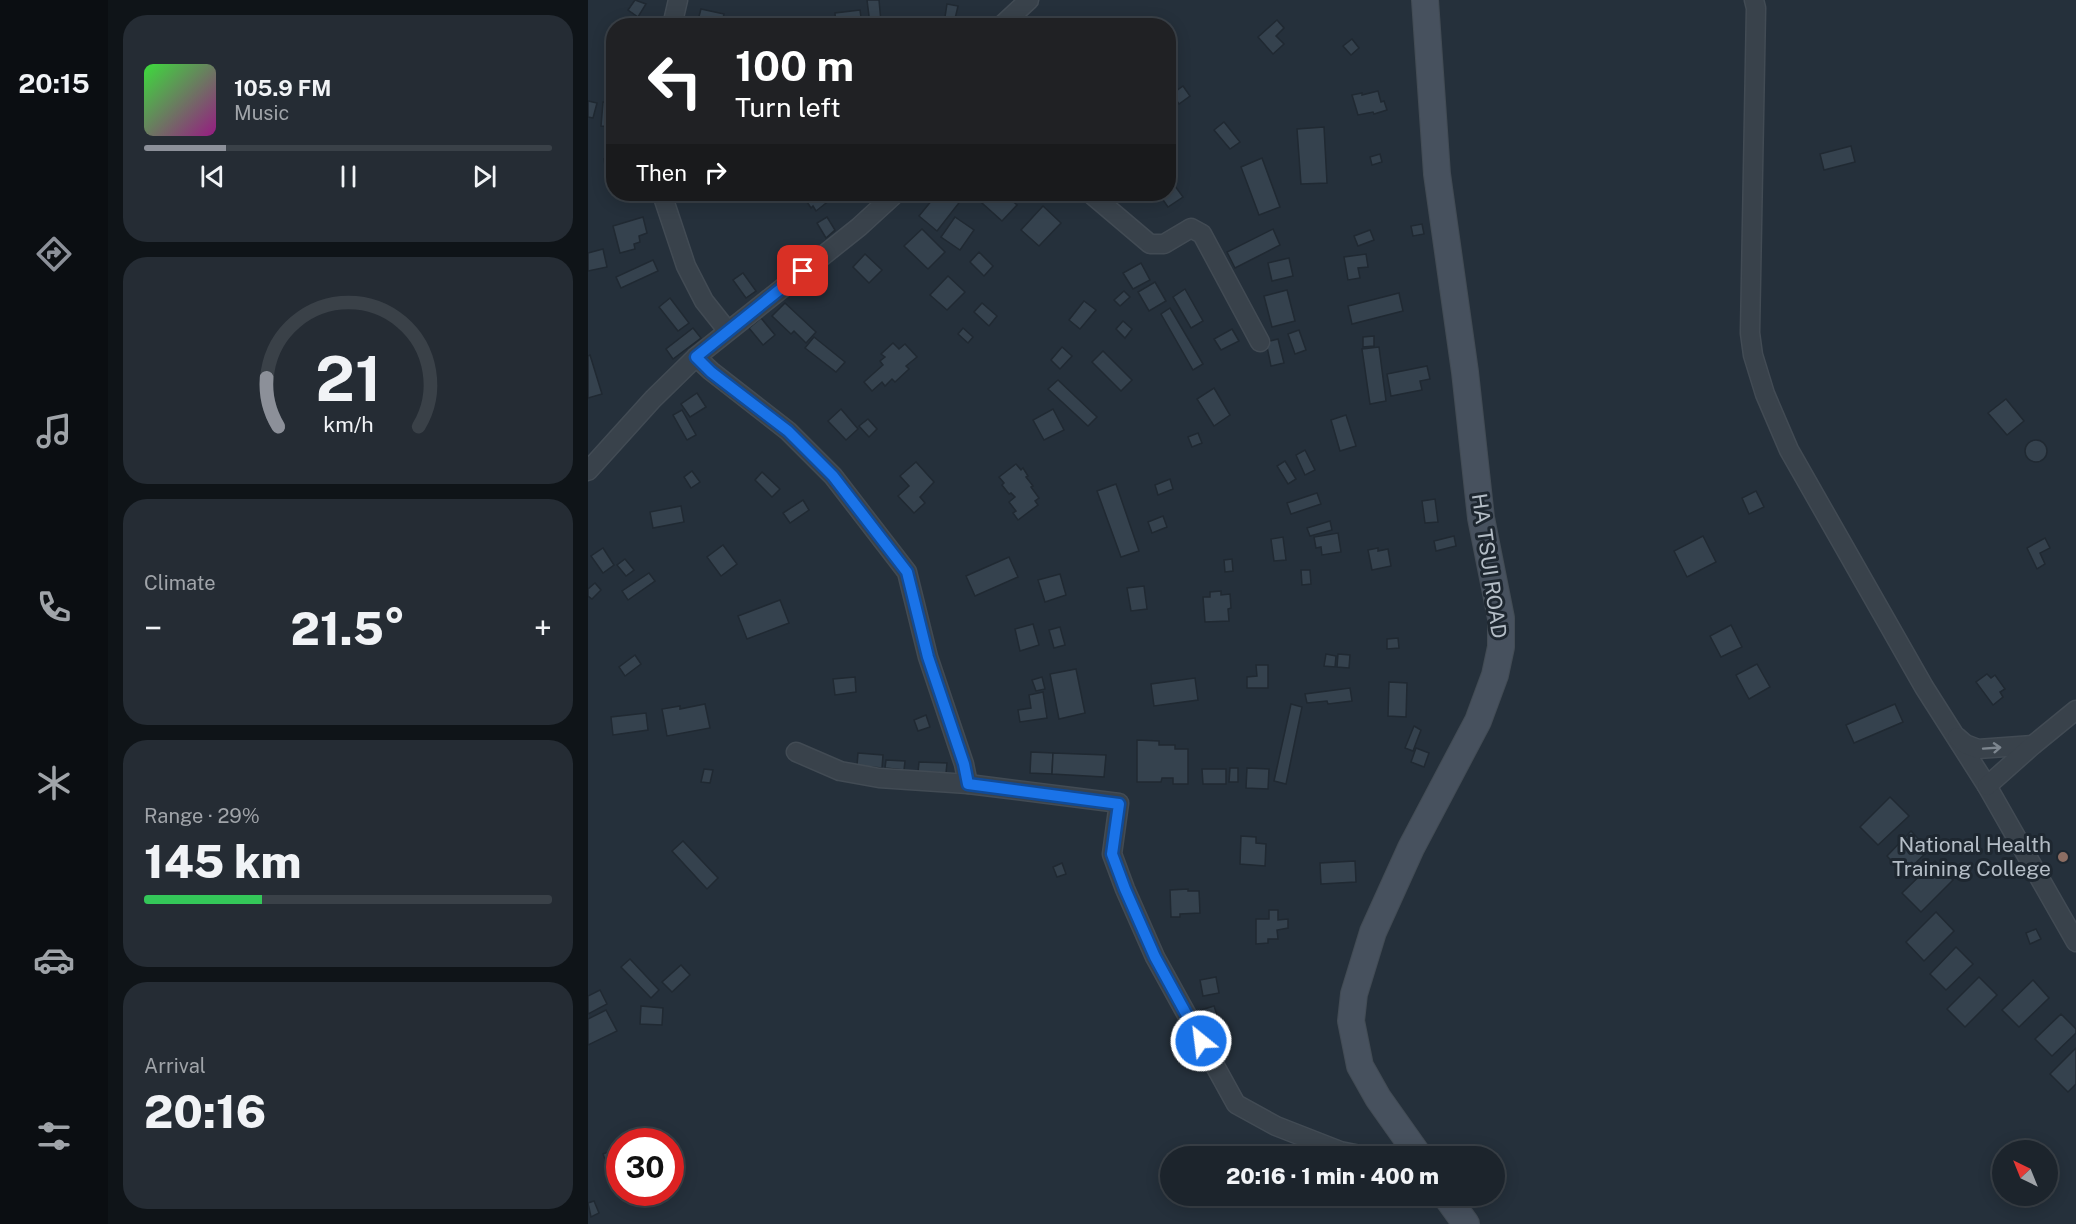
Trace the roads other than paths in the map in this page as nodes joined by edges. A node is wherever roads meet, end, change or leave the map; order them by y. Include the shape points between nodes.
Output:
1 (678, 0) edge
2 (1029, 0) edge
3 (1425, 0) edge
4 (1754, 0) edge
5 (674, 18) edge
6 (1010, 18) edge
7 (664, 201) edge
8 (874, 201) edge
9 (1099, 201) edge
10 (727, 330) junction
11 (1260, 342) dead end
12 (696, 357) junction
13 (588, 471) edge
14 (2076, 710) edge
15 (1955, 736) junction
16 (2033, 745) junction
17 (796, 752) dead end
18 (968, 784) junction
19 (1987, 786) junction
20 (2076, 942) edge
21 (1327, 1146) edge
22 (1412, 1146) edge
23 (1453, 1206) edge
24 (1466, 1224) edge

1 - 5 street
2 - 6 street
3 - 22 street, HA TSUI ROAD via 1437,174 1481,518 1501,618 1501,647 1496,675 1478,721 1373,932 1354,994 1351,1021 1360,1066
4 - 15 street via 1750,333 1753,355 1789,450
7 - 10 street via 686,266 704,301
8 - 10 street via 859,227
9 - 11 street via 1150,244 1164,244 1191,228 1202,234
10 - 12 street
12 - 13 street
12 - 18 street via 788,431 833,476 907,572 928,657
14 - 16 street
15 -> 16 street via 1978,749
15 - 19 street
16 - 19 street
17 - 18 street via 840,771 879,778
18 - 21 street via 1119,804 1112,854 1125,889 1155,957 1236,1104 1276,1126
19 - 20 street
23 - 24 street

